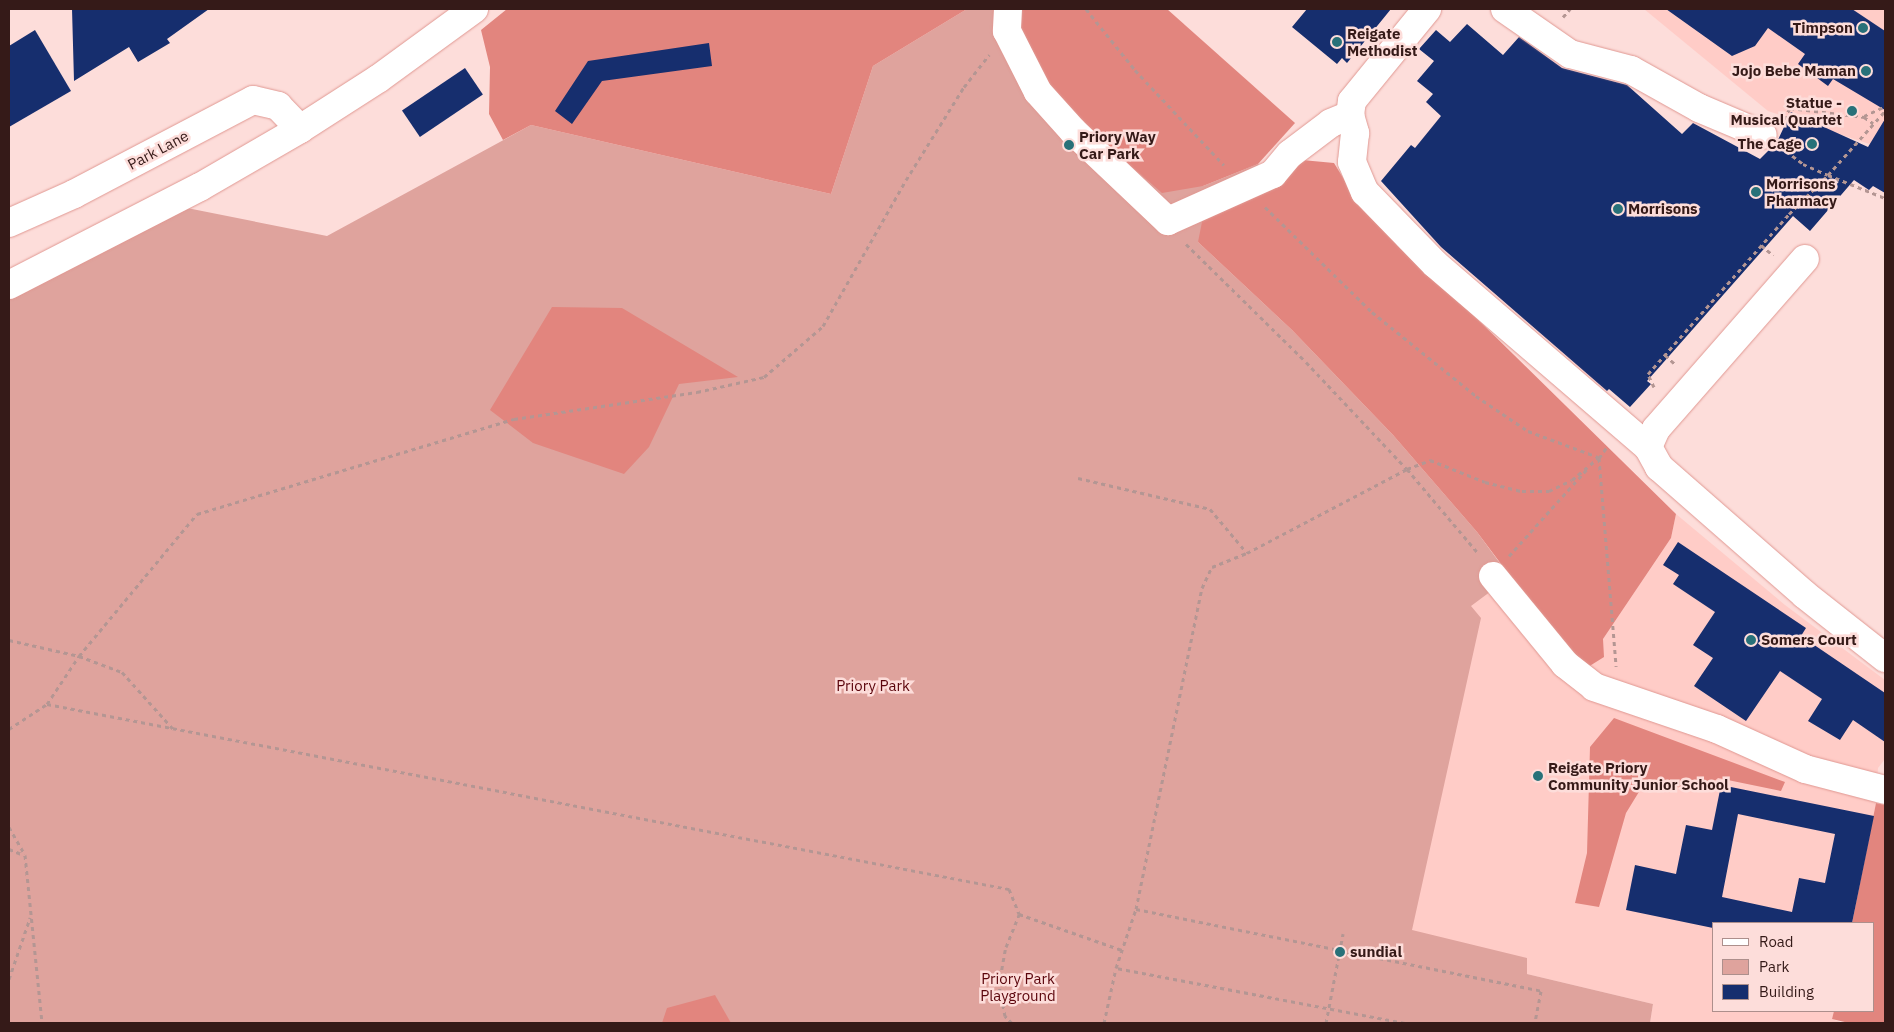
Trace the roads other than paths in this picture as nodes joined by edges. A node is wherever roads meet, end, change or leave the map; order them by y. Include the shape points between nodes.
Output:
1 (1427, 9) edge
2 (1505, 9) edge
3 (465, 12) edge
4 (1008, 20) edge
5 (1350, 115) junction
6 (300, 129) junction
7 (1763, 135) road end
8 (9, 223) edge
9 (1805, 260) dead end
10 (9, 285) edge
11 (1648, 447) junction
12 (1493, 576) road end
13 (1885, 658) edge
14 (1885, 790) edge

1 - 5 street via 1352,101
2 - 7 street via 1570,54 1630,70 1699,108
3 - 6 street via 378,79
4 - 5 street via 1038,92 1073,131 1168,221 1273,174 1290,154 1331,123
5 - 11 street via 1355,133 1352,162 1365,192 1435,264
6 - 8 street, Park Lane via 278,106 253,100 74,194
6 - 10 street via 200,187
9 - 11 street via 1656,429
11 - 13 street via 1659,467 1805,595
12 - 14 street via 1565,664 1594,687 1717,729 1805,769

